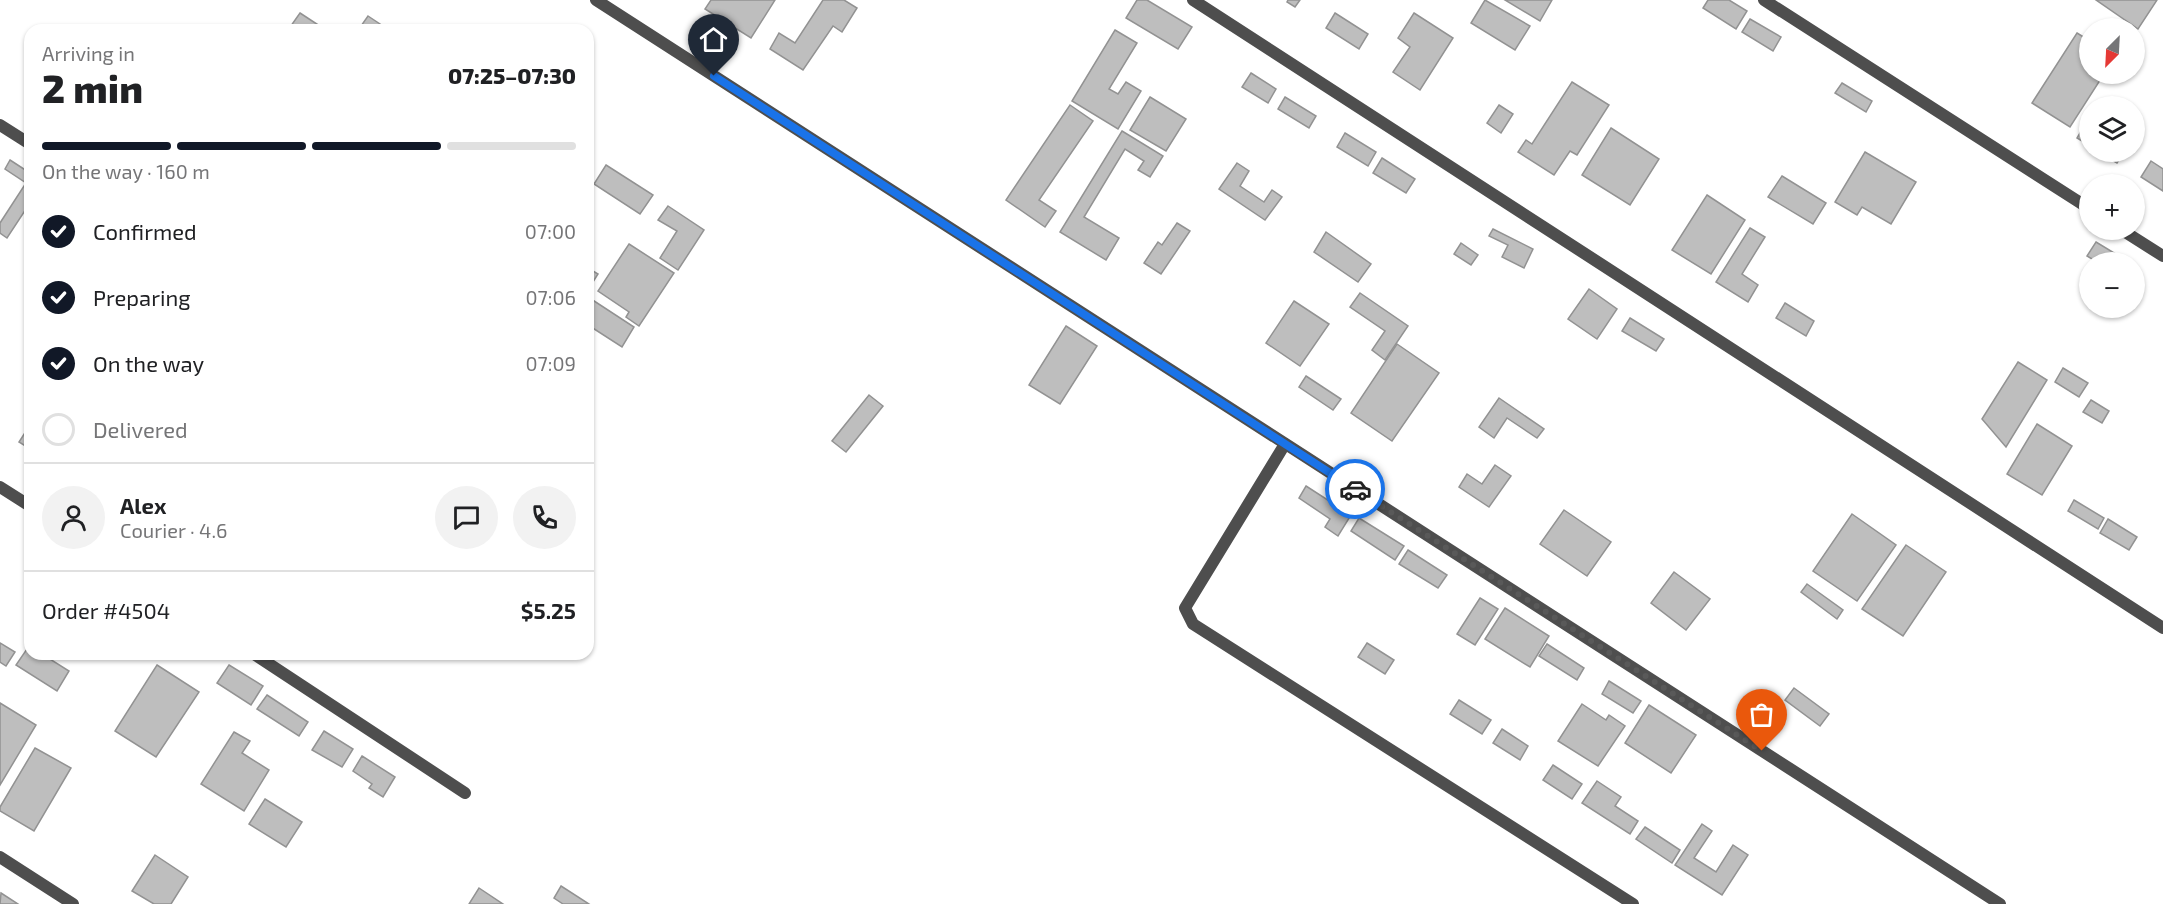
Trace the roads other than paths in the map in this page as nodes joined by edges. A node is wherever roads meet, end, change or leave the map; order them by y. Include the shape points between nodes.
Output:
1 (596, 0) edge
2 (1193, 0) edge
3 (1764, 0) edge
4 (0, 125) edge
5 (24, 140) edge
6 (2079, 202) edge
7 (2138, 240) edge
8 (2163, 256) edge
9 (1285, 444) junction
10 (0, 487) edge
11 (24, 502) edge
12 (2163, 628) edge
13 (263, 660) edge
14 (465, 793) dead end
15 (0, 857) edge
16 (73, 904) edge
17 (1633, 904) edge
18 (2000, 904) edge

1 - 9 street
2 - 12 street
3 - 6 street
4 - 5 street
7 - 8 street
9 - 17 street via 1185,608 1193,624
9 - 18 street
10 - 11 street
13 - 14 street
15 - 16 street

